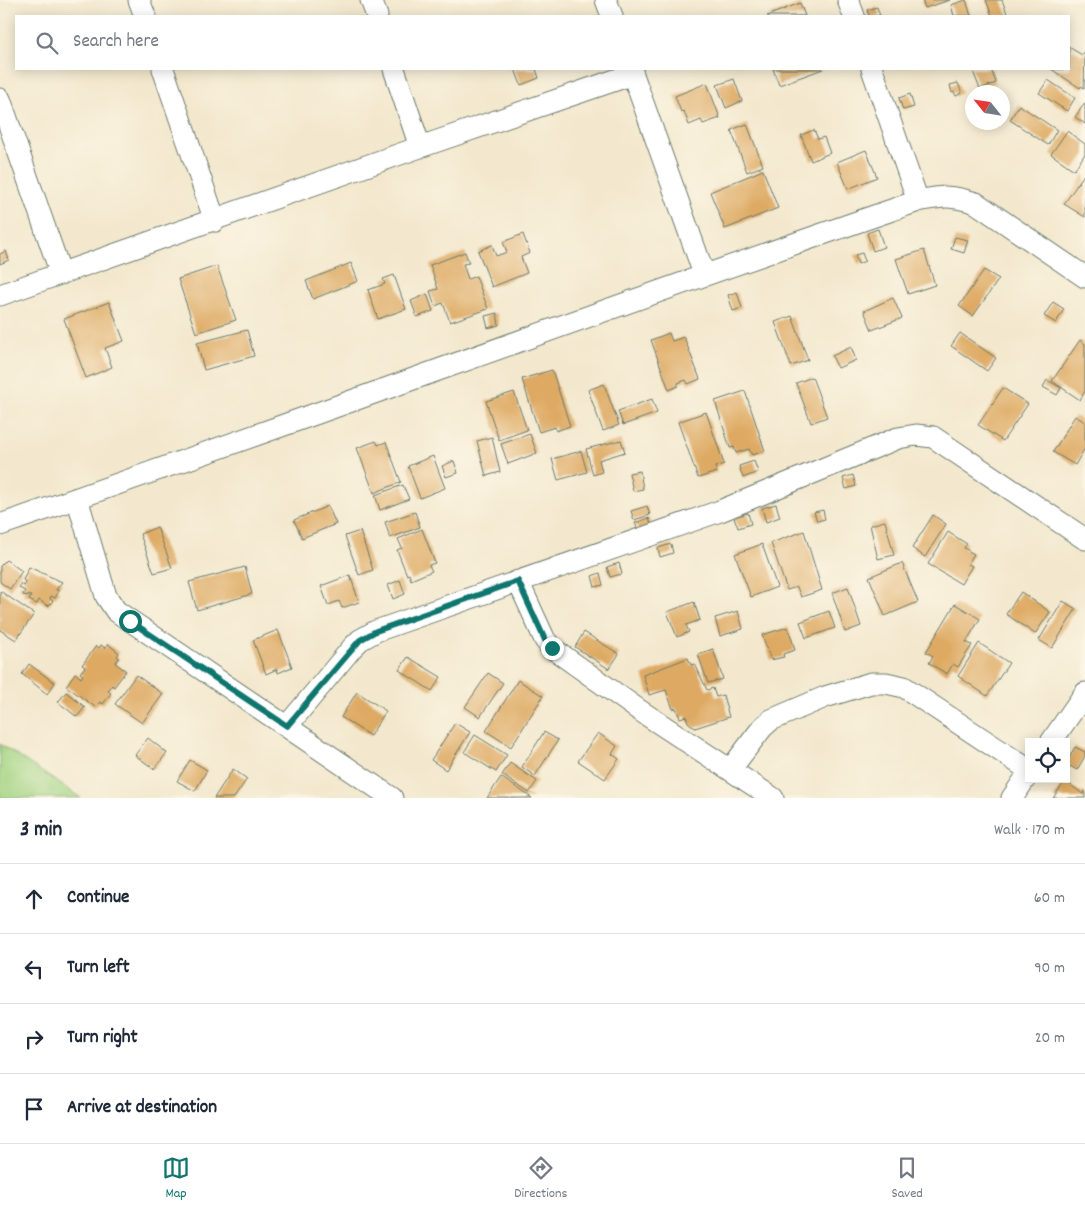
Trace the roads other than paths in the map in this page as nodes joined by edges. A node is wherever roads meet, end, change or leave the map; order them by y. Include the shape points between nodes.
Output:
1 (140, 0) edge
2 (371, 0) edge
3 (606, 0) edge
4 (848, 0) edge
5 (145, 15) edge
6 (377, 15) edge
7 (612, 15) edge
8 (854, 15) edge
9 (163, 70) edge
10 (394, 70) edge
11 (872, 70) edge
12 (632, 72) edge
13 (0, 98) edge
14 (420, 147) junction
15 (918, 201) junction
16 (215, 221) junction
17 (61, 274) junction
18 (704, 274) junction
19 (1085, 278) edge
20 (0, 296) edge
21 (77, 498) junction
22 (0, 525) edge
23 (1085, 539) edge
24 (518, 581) junction
25 (1085, 693) edge
26 (287, 726) junction
27 (1054, 738) edge
28 (1025, 768) edge
29 (730, 770) junction
30 (1025, 777) edge
31 (392, 798) edge
32 (773, 798) edge
33 (1012, 798) edge

1 - 5 street
2 - 6 street
3 - 7 street
4 - 8 street
9 - 16 street
10 - 14 street
11 - 15 street
12 - 14 street
12 - 18 street
13 - 17 street
14 - 16 street
15 - 18 street
15 - 19 street via 957,197 976,203
16 - 17 street
17 - 20 street
18 - 21 street
21 - 22 street
21 - 26 street via 106,596 116,611
23 - 24 street via 933,437 916,435 898,438 720,512
24 - 26 street via 376,631 360,640
24 - 29 street via 545,640 552,648
25 - 27 street
26 - 31 street
28 - 29 street via 904,687 886,682 871,683 825,697 771,720
29 - 32 street
30 - 33 street

